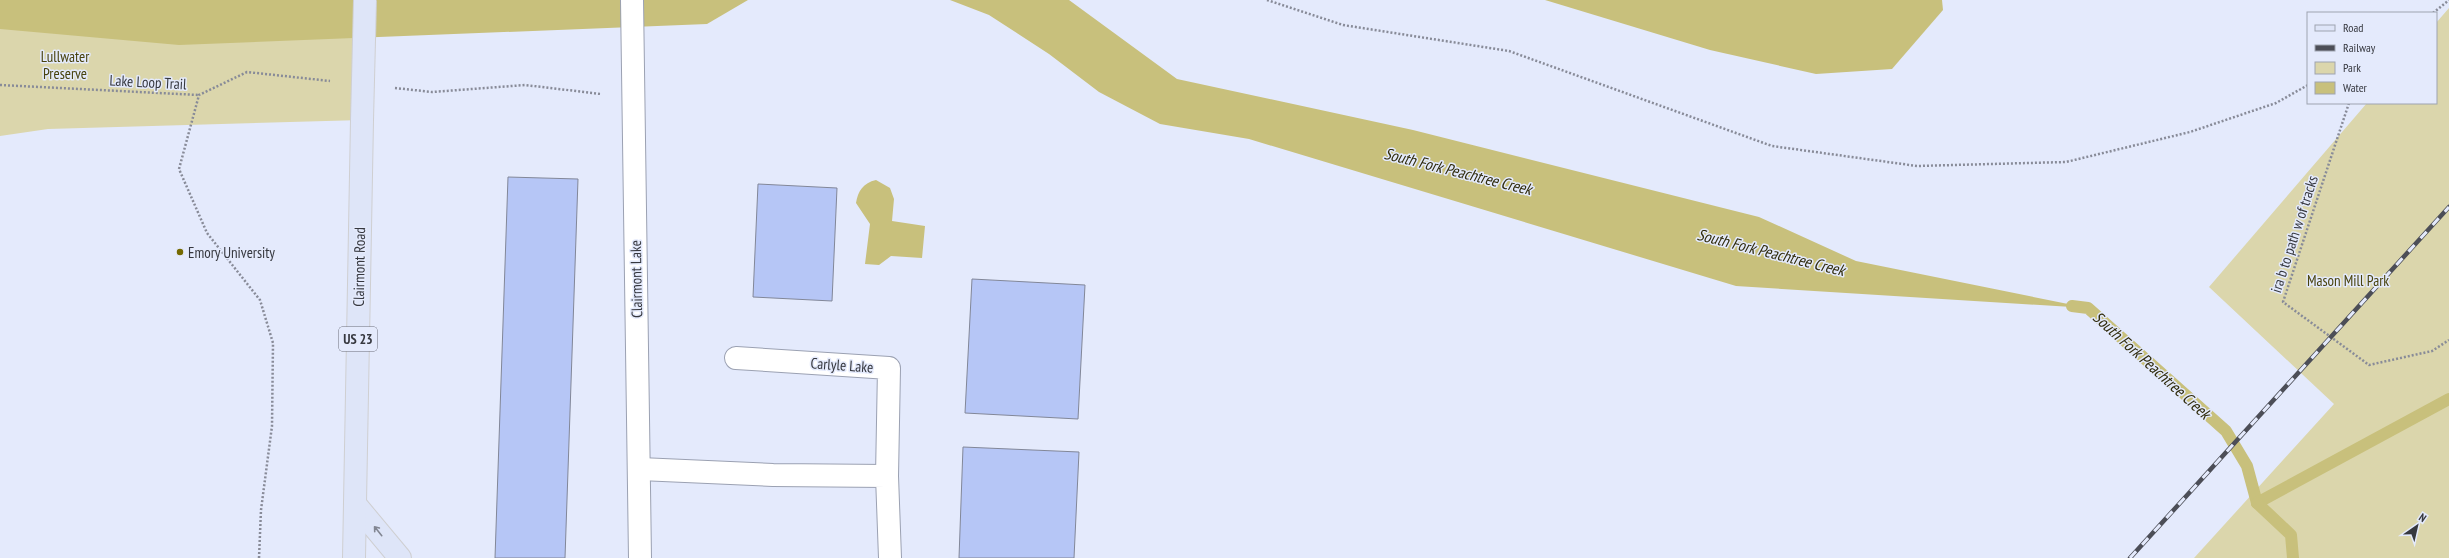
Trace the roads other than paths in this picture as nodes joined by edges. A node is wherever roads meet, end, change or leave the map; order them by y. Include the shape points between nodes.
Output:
1 (365, 0) edge
2 (632, 0) edge
3 (736, 358) dead end
4 (640, 469) junction
5 (888, 476) junction
6 (355, 504) junction
7 (354, 558) edge
8 (400, 558) edge
9 (640, 558) edge
10 (890, 558) edge

1 - 6 main road, Clairmont Road / US 23, bridge
2 - 4 street, Clairmont Lake
3 - 5 street, Carlyle Lake via 889,368
4 - 5 street via 773,475
4 - 9 street, Clairmont Lake
5 - 10 street, Carlyle Lake
6 - 7 main road, Clairmont Road / US 23
8 -> 6 main road

